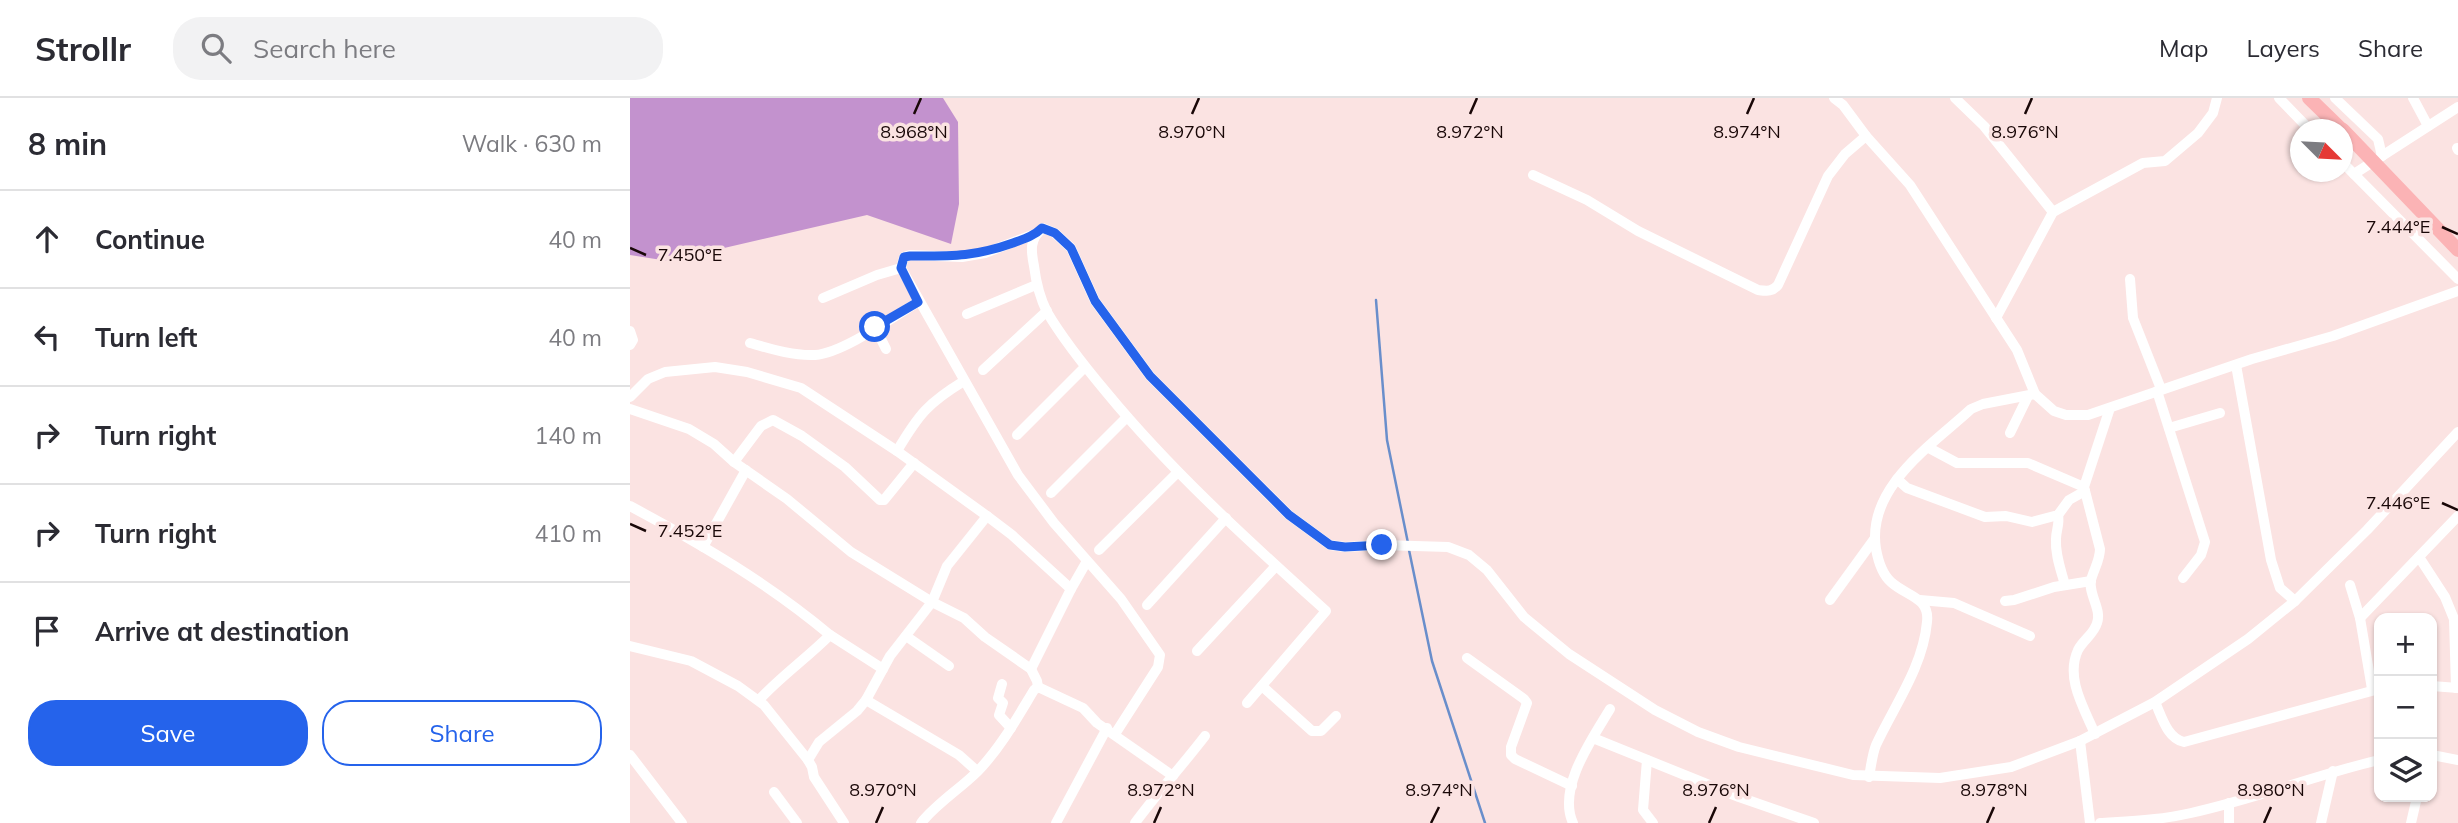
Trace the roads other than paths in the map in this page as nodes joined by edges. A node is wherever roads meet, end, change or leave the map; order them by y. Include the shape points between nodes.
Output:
1 (1834, 98) edge
2 (1955, 98) edge
3 (2217, 98) edge
4 (2279, 98) edge
5 (2309, 98) edge
6 (2335, 98) edge
7 (2413, 98) edge
8 (2458, 107) edge
9 (2299, 119) edge
10 (2331, 119) edge
11 (2428, 126) junction
12 (1866, 135) junction
13 (2353, 139) edge
14 (2378, 158) junction
15 (2354, 174) joint
16 (1533, 175) dead end
17 (2053, 212) junction
18 (1035, 234) junction
19 (2458, 250) edge
20 (901, 268) junction
21 (2130, 279) dead end
22 (2458, 279) edge
23 (1036, 285) junction
24 (2458, 290) edge
25 (823, 298) dead end
26 (918, 302) junction
27 (1047, 311) junction
28 (967, 314) dead end
29 (1996, 318) junction
30 (875, 327) junction
31 (630, 331) edge
32 (750, 343) dead end
33 (630, 345) edge
34 (886, 349) dead end
35 (2236, 365) junction
36 (1085, 367) junction
37 (983, 370) dead end
38 (964, 381) junction
39 (2159, 390) junction
40 (2032, 395) junction
41 (630, 397) edge
42 (2110, 408) junction
43 (630, 409) edge
44 (2220, 413) dead end
45 (1126, 417) junction
46 (2169, 428) junction
47 (2458, 432) edge
48 (2010, 433) dead end
49 (1017, 435) dead end
50 (1928, 448) junction
51 (897, 451) junction
52 (734, 462) junction
53 (914, 463) junction
54 (746, 470) junction
55 (1178, 472) junction
56 (1897, 479) junction
57 (2085, 489) junction
58 (1051, 494) dead end
59 (630, 506) edge
60 (2058, 515) junction
61 (988, 516) junction
62 (2458, 516) edge
63 (1226, 518) junction
64 (1875, 538) junction
65 (703, 547) junction
66 (1099, 550) dead end
67 (1862, 556) junction
68 (2419, 557) junction
69 (1087, 561) junction
70 (1880, 565) junction
71 (1275, 567) junction
72 (2183, 579) dead end
73 (2091, 582) junction
74 (2065, 585) junction
75 (2350, 585) dead end
76 (1071, 589) junction
77 (1830, 600) dead end
78 (1920, 600) junction
79 (932, 601) junction
80 (2005, 601) dead end
81 (2295, 601) junction
82 (1147, 606) dead end
83 (2360, 618) junction
84 (830, 635) junction
85 (906, 636) junction
86 (2029, 636) dead end
87 (630, 646) edge
88 (1197, 651) dead end
89 (1467, 658) dead end
90 (949, 666) dead end
91 (883, 668) junction
92 (1031, 669) junction
93 (2374, 680) edge
94 (1002, 684) dead end
95 (1262, 686) junction
96 (2437, 686) edge
97 (1038, 687) junction
98 (2457, 688) edge
99 (2374, 690) edge
100 (759, 700) junction
101 (866, 700) junction
102 (2155, 702) junction
103 (1247, 703) dead end
104 (1610, 709) dead end
105 (1336, 716) dead end
106 (1011, 728) junction
107 (1111, 731) junction
108 (2095, 734) junction
109 (1205, 736) dead end
110 (1593, 738) junction
111 (2080, 741) junction
112 (630, 755) edge
113 (2437, 756) edge
114 (808, 760) junction
115 (1647, 760) junction
116 (2458, 760) edge
117 (2374, 761) edge
118 (977, 771) junction
119 (2333, 771) junction
120 (1173, 776) junction
121 (1869, 776) junction
122 (1572, 786) junction
123 (774, 792) dead end
124 (2416, 802) edge
125 (2229, 803) junction
126 (2158, 821) edge
127 (682, 823) edge
128 (797, 823) edge
129 (844, 823) edge
130 (921, 823) edge
131 (1056, 823) edge
132 (1135, 823) edge
133 (1573, 823) edge
134 (1653, 823) edge
135 (1814, 823) edge
136 (2090, 823) edge
137 (2099, 823) edge
138 (2230, 823) edge
139 (2322, 823) edge
140 (2411, 823) edge

1 - 12 street
2 - 17 street via 1984,126
3 - 17 street via 2213,113 2198,133 2165,161 2143,163
4 - 9 street
5 - 10 main road
6 - 14 street via 2378,139
7 - 11 street
8 - 11 street
11 - 14 street
12 - 16 street via 1828,177 1778,285 1769,291 1758,290
12 - 29 street via 1910,185
13 - 14 main road
14 - 15 street
14 - 19 main road
15 - 22 street
17 - 29 street
18 - 20 street via 985,253 904,257
18 - 23 street via 1031,248
18 - 121 street via 1042,228 1055,233 1071,248 1095,301 1150,376 1289,515 1330,545 1448,547 1469,555 1487,570 1524,617 1569,654 1643,703 1739,747
20 - 25 street
20 - 26 street
21 - 39 street via 2133,318
23 - 27 street
23 - 28 street
24 - 35 street
26 - 30 street
26 - 38 street
27 - 36 street
27 - 37 street
29 - 40 street via 2020,356
30 - 32 street via 817,355
30 - 34 street
31 - 33 street
35 - 39 street
35 - 81 street via 2272,565 2280,588
36 - 45 street
36 - 49 street
38 - 51 street via 931,402
38 - 69 street via 1018,475
39 - 42 street
39 - 46 street
40 - 42 street via 2066,415
40 - 48 street
40 - 50 street via 1977,406
41 - 51 street via 649,379 665,372 715,367 747,372 809,392
42 - 57 street
43 - 52 street via 689,429
44 - 46 street
45 - 55 street
45 - 58 street
46 - 72 street via 2205,542
47 - 81 street
50 - 56 street
50 - 57 street via 1957,463 2028,463
51 - 53 street
52 - 53 street via 761,426 773,420 834,459 880,500
52 - 54 street
53 - 61 street
54 - 65 street
54 - 79 street via 851,552
55 - 63 street
55 - 66 street
56 - 60 street via 1908,488 1985,517 2032,522
56 - 64 street via 1881,508
57 - 60 street
57 - 73 street via 2100,549
59 - 65 street
60 - 74 street via 2057,550
61 - 76 street
61 - 79 street via 947,566
62 - 68 street
63 - 71 street
63 - 82 street
64 - 67 street
64 - 70 street
65 - 84 street via 789,601
67 - 70 street
67 - 77 street
68 - 83 street
68 - 98 street via 2454,619
69 - 76 street
69 - 107 street via 1121,599 1160,655 1158,667
70 - 78 street via 1891,582
71 - 88 street
71 - 95 street via 1326,611
73 - 74 street
73 - 108 street via 2097,625 2079,648 2074,684
74 - 80 street
75 - 83 street
76 - 92 street
78 - 86 street via 1954,603
78 - 121 street via 1928,615 1918,659 1875,747
79 - 85 street
79 - 92 street via 964,618
81 - 102 street
83 - 93 street
84 - 91 street
84 - 100 street
85 - 90 street
85 - 91 street
87 - 100 street via 691,661
89 - 122 street via 1527,704 1511,747 1514,759
91 - 101 street
92 - 97 street
94 - 106 street via 999,715
95 - 103 street
95 - 105 street via 1312,731 1321,731
96 - 98 street
97 - 106 street
97 - 107 street via 1079,706
99 - 102 street via 2184,742 2171,735
100 - 114 street
101 - 114 street via 819,742
101 - 118 street via 959,755
102 - 108 street
104 - 110 street
106 - 118 street
107 - 120 street
107 - 131 street
108 - 111 street
109 - 120 street
110 - 115 street
110 - 122 street
111 - 121 street via 2011,767 1940,778
111 - 136 street
112 - 127 street
113 - 116 street
114 - 129 street
115 - 134 street via 1643,810
115 - 135 street
117 - 119 street
118 - 130 street
119 - 125 street
119 - 139 street
120 - 132 street
122 - 133 street via 1568,812
123 - 128 street
124 - 140 street
125 - 126 street
125 - 138 street
126 - 137 street

